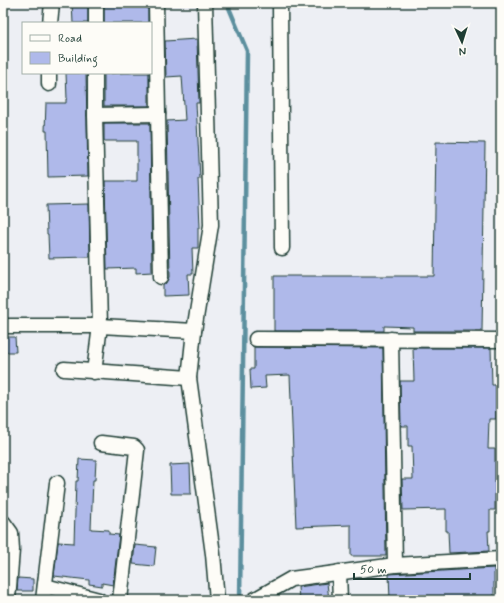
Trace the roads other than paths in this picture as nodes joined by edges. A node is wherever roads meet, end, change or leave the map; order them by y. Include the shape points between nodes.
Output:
1 (52, 3) edge
2 (96, 3) edge
3 (156, 3) edge
4 (205, 3) edge
5 (280, 3) edge
6 (50, 22) edge
7 (96, 22) edge
8 (95, 74) edge
9 (158, 114) junction
10 (95, 115) junction
11 (282, 248) dead end
12 (161, 277) dead end
13 (3, 326) edge
14 (100, 326) junction
15 (194, 331) junction
16 (256, 339) dead end
17 (391, 339) junction
18 (501, 340) edge
19 (64, 369) dead end
20 (94, 372) junction
21 (189, 378) junction
22 (101, 443) dead end
23 (57, 483) dead end
24 (3, 522) edge
25 (501, 559) edge
26 (395, 564) junction
27 (339, 572) junction
28 (45, 586) junction
29 (8, 600) edge
30 (43, 600) edge
31 (99, 600) edge
32 (120, 600) edge
33 (216, 600) edge
34 (254, 600) edge
35 (340, 600) edge

1 - 6 street
2 - 7 street
3 - 9 street
4 - 15 street via 212,225
5 - 11 street
8 - 10 street
9 - 10 street
9 - 12 street
10 - 14 street
13 - 14 street
14 - 15 street
14 - 20 street
15 - 21 street
16 - 17 street
17 - 18 street
17 - 26 street
19 - 20 street
20 - 21 street
21 - 33 street
22 - 32 street via 134,447 137,450
23 - 28 street
24 - 29 street via 10,533 12,550
25 - 26 street
26 - 27 street
27 - 34 street via 291,580
27 - 35 street
28 - 30 street
28 - 31 street

